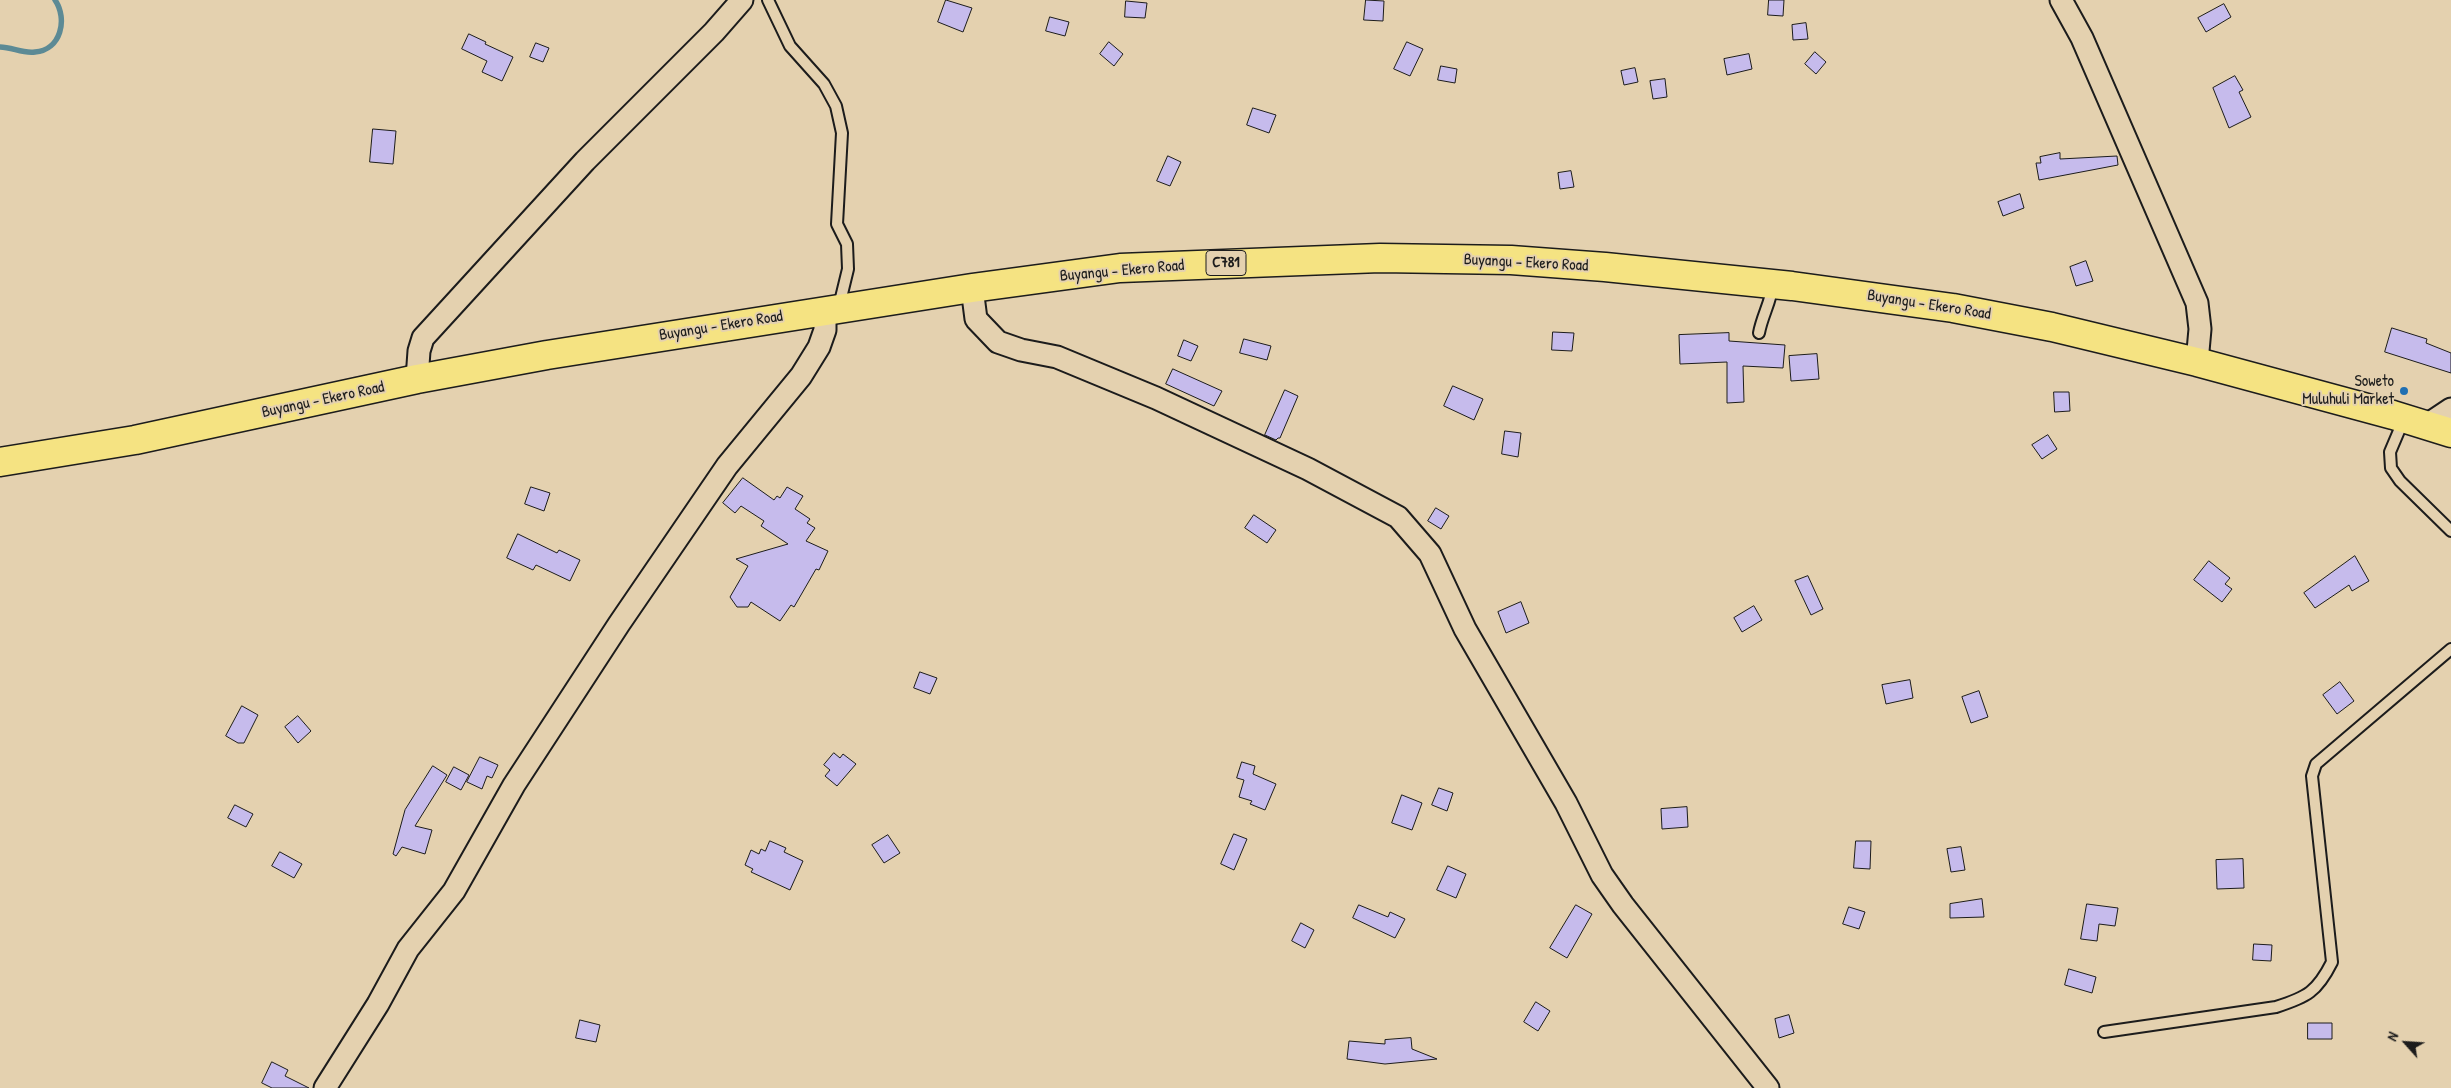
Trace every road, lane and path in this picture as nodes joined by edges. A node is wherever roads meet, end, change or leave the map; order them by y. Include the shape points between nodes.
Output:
1 (742, 0) edge
2 (768, 0) edge
3 (2061, 0) edge
4 (1773, 284) junction
5 (972, 288) junction
6 (832, 308) junction
7 (1759, 333) dead end
8 (2197, 362) junction
9 (417, 379) junction
10 (2451, 409) edge
11 (2427, 426) edge
12 (0, 462) edge
13 (2451, 530) edge
14 (2451, 649) edge
15 (2104, 1032) dead end
16 (325, 1088) edge
17 (1768, 1088) edge

1 - 9 street via 591,154 423,338
2 - 6 lane via 790,46 824,84 836,106 842,133 837,224 847,244 848,269
3 - 8 street via 2082,38 2197,303 2200,329
4 - 5 main road, Buyangu - Ekero Road / C781 via 1511,260 1380,258 1120,268
4 - 7 lane
4 - 8 main road, Buyangu - Ekero Road / C781 via 1984,313
5 - 6 main road, Buyangu - Ekero Road / C781
5 - 17 street via 976,319 998,342 1057,357 1156,398 1308,469 1398,517 1430,554 1465,629 1566,802 1602,875
6 - 9 main road, Buyangu - Ekero Road / C781
6 - 16 street via 820,347 801,376 727,466 619,624 514,785 454,891 408,949
8 - 11 main road, Buyangu - Ekero Road / C781
9 - 12 main road, Buyangu - Ekero Road / C781 via 135,440
10 - 11 street
11 - 13 lane via 2390,452 2391,468 2400,481
14 - 15 lane via 2316,764 2312,776 2332,962 2324,978 2303,999 2276,1007

